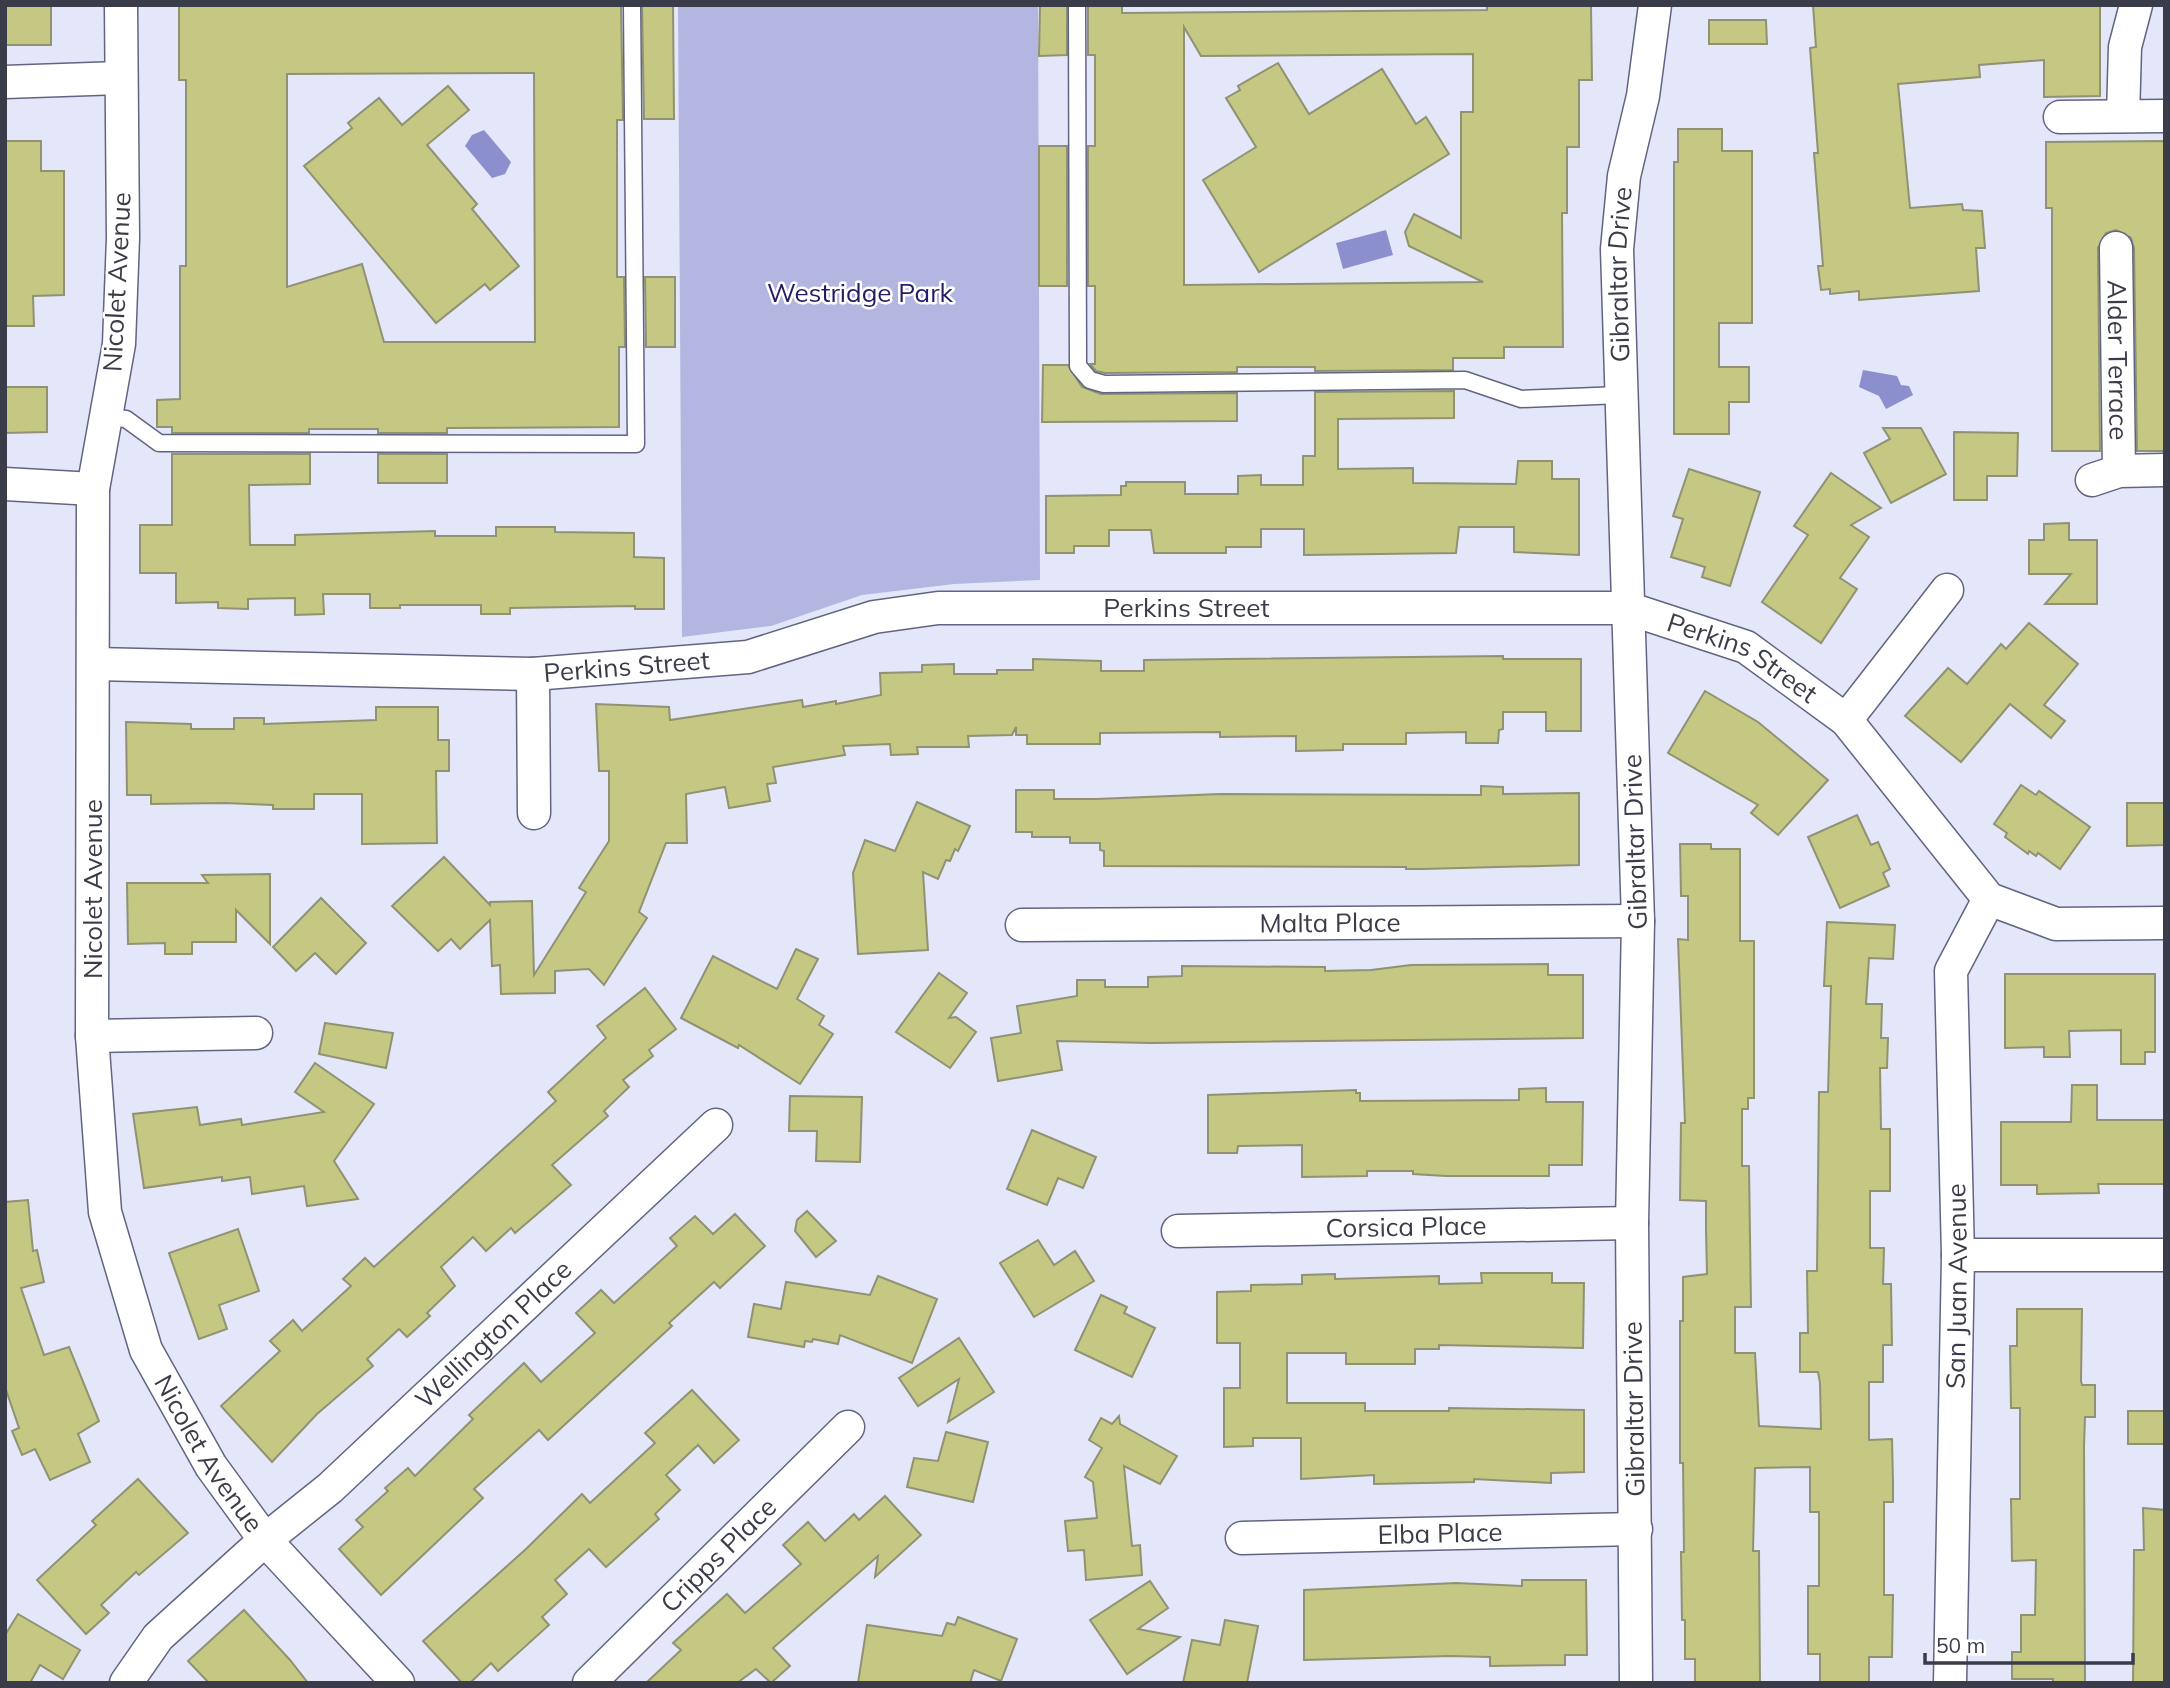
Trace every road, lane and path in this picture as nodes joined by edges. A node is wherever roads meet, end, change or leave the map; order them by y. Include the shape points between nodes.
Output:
1 (121, 5) edge
2 (632, 5) edge
3 (1077, 5) edge
4 (1655, 5) edge
5 (2136, 5) edge
6 (120, 78) junction
7 (5, 82) edge
8 (2123, 116) junction
9 (2165, 116) edge
10 (2060, 117) dead end
11 (2116, 248) dead end
12 (1621, 395) junction
13 (106, 417) junction
14 (2165, 470) edge
15 (5, 484) edge
16 (93, 489) junction
17 (1947, 590) dead end
18 (1628, 608) junction
19 (95, 664) junction
20 (533, 674) junction
21 (1846, 720) junction
22 (534, 813) dead end
23 (1989, 899) junction
24 (1638, 921) junction
25 (2165, 923) edge
26 (1022, 925) dead end
27 (256, 1034) dead end
28 (92, 1036) junction
29 (716, 1125) dead end
30 (1632, 1223) junction
31 (1178, 1231) dead end
32 (1958, 1255) junction
33 (2165, 1255) edge
34 (848, 1427) dead end
35 (1636, 1529) junction
36 (1242, 1538) dead end
37 (265, 1540) junction
38 (126, 1683) edge
39 (398, 1683) edge
40 (589, 1683) edge
41 (1636, 1683) edge
42 (1950, 1683) edge

1 - 6 street, Nicolet Avenue
2 - 13 lane via 636,444 159,443 126,419
3 - 12 lane via 1078,366 1090,380 1104,384 1465,380 1521,399
4 - 12 street, Gibraltar Drive via 1643,96 1624,176 1616,249
5 - 8 street via 2125,47
6 - 7 street
6 - 13 street, Nicolet Avenue via 121,304
8 - 9 street
8 - 10 street
11 - 14 street, Alder Terrace via 2105,476
12 - 18 street, Gibraltar Drive
13 - 16 street, Nicolet Avenue
15 - 16 street
16 - 19 street, Nicolet Avenue
17 - 21 street
18 - 20 street, Perkins Street via 938,608 874,617 748,657
18 - 21 street, Perkins Street via 1746,647
18 - 24 street, Gibraltar Drive
19 - 20 street, Perkins Street
19 - 28 street, Nicolet Avenue
20 - 22 street
21 - 23 street, Perkins Street
23 - 25 street via 2056,924
23 - 32 street, San Juan Avenue via 1951,971
24 - 26 street, Malta Place
24 - 30 street, Gibraltar Drive
27 - 28 street
28 - 37 street, Nicolet Avenue via 105,1212 146,1350 211,1466
29 - 37 street, Wellington Place via 330,1488
30 - 31 street, Corsica Place
30 - 35 street, Gibraltar Drive
32 - 33 street
32 - 42 street, San Juan Avenue
34 - 40 street, Cripps Place
35 - 36 street, Elba Place
35 - 41 street, Gibraltar Drive
37 - 38 street, Wellington Place via 158,1637
37 - 39 street, Nicolet Avenue

